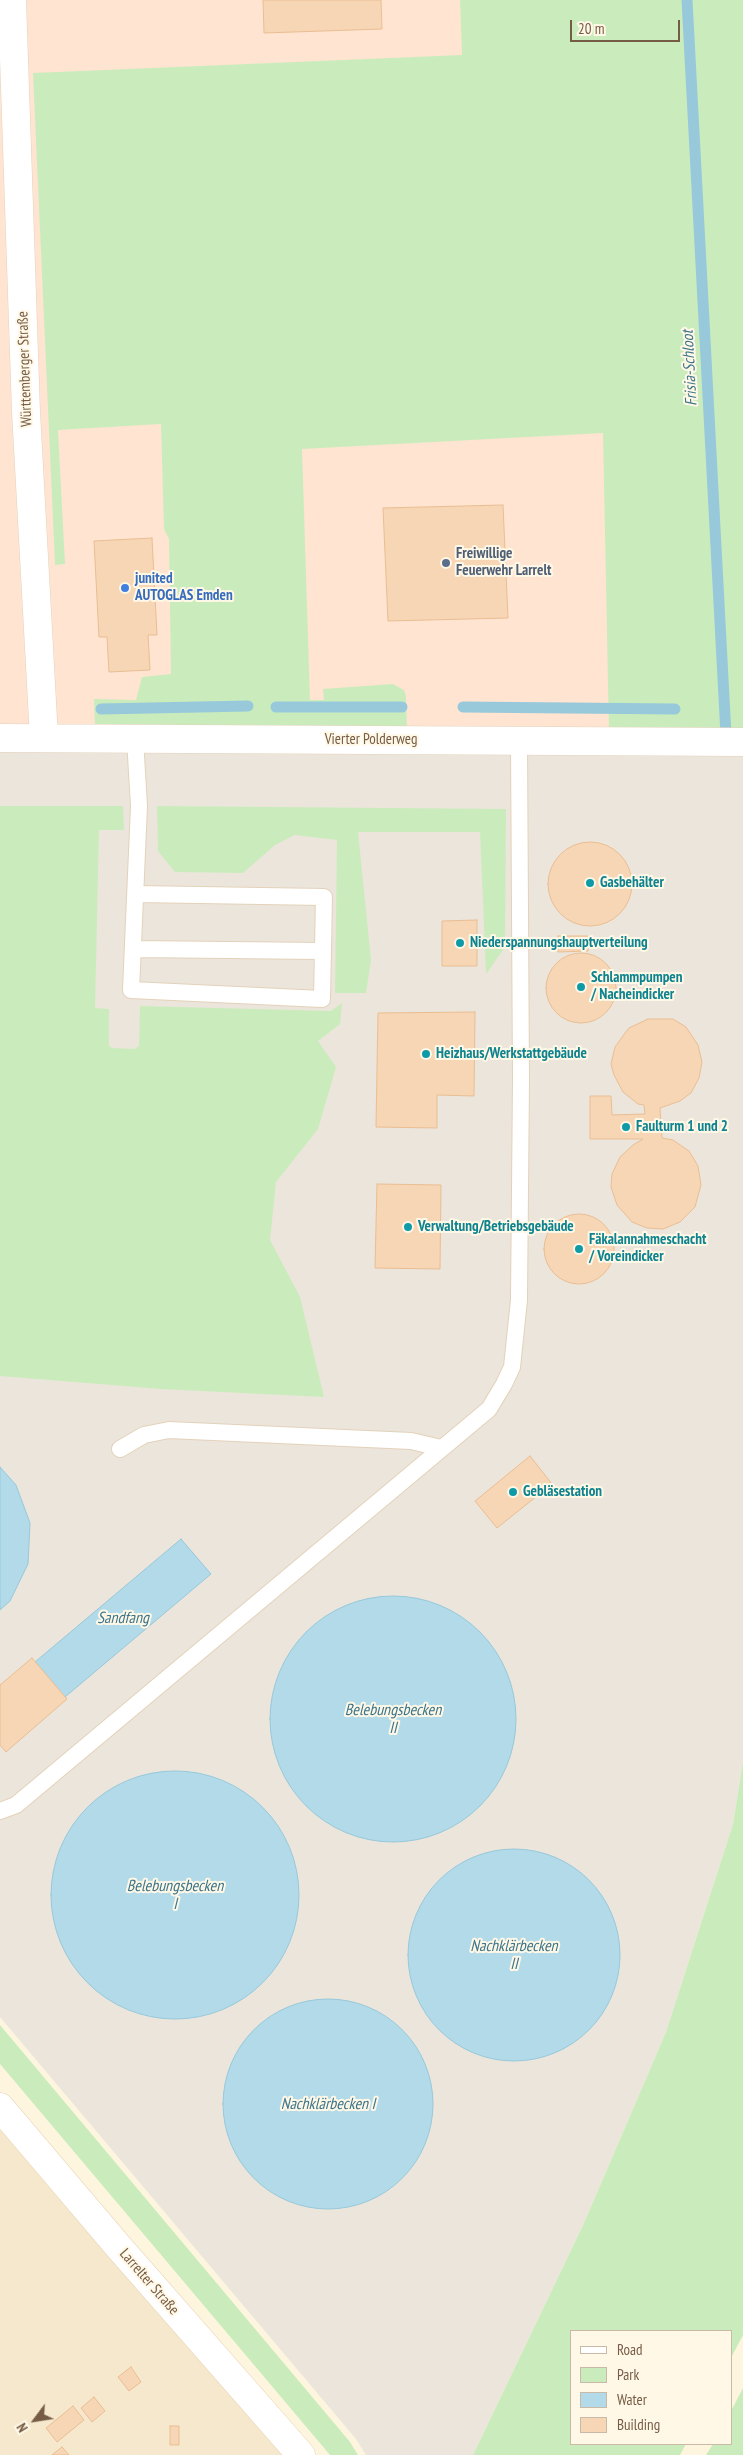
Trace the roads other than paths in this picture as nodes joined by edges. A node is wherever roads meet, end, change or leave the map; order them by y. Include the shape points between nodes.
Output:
1 (12, 0) edge
2 (0, 738) edge
3 (44, 738) junction
4 (135, 739) junction
5 (519, 741) junction
6 (743, 742) edge
7 (136, 894) junction
8 (133, 949) junction
9 (323, 951) junction
10 (442, 1448) junction
11 (120, 1449) dead end
12 (0, 1811) edge
13 (0, 2107) edge
14 (301, 2455) edge

1 - 3 street, Württemberger Straße via 26,412
2 - 3 street, Vierter Polderweg
3 - 4 street, Vierter Polderweg
4 - 5 street, Vierter Polderweg
4 - 7 lane via 140,806
5 - 6 street, Vierter Polderweg
5 - 10 lane via 519,1281 512,1367 489,1409
7 - 8 lane
7 - 9 lane via 324,897
8 - 9 lane
8 - 9 lane via 131,990 322,999
10 - 11 lane via 411,1441 169,1430 144,1434
10 - 12 lane via 16,1805
13 - 14 street, Larrelter Straße

